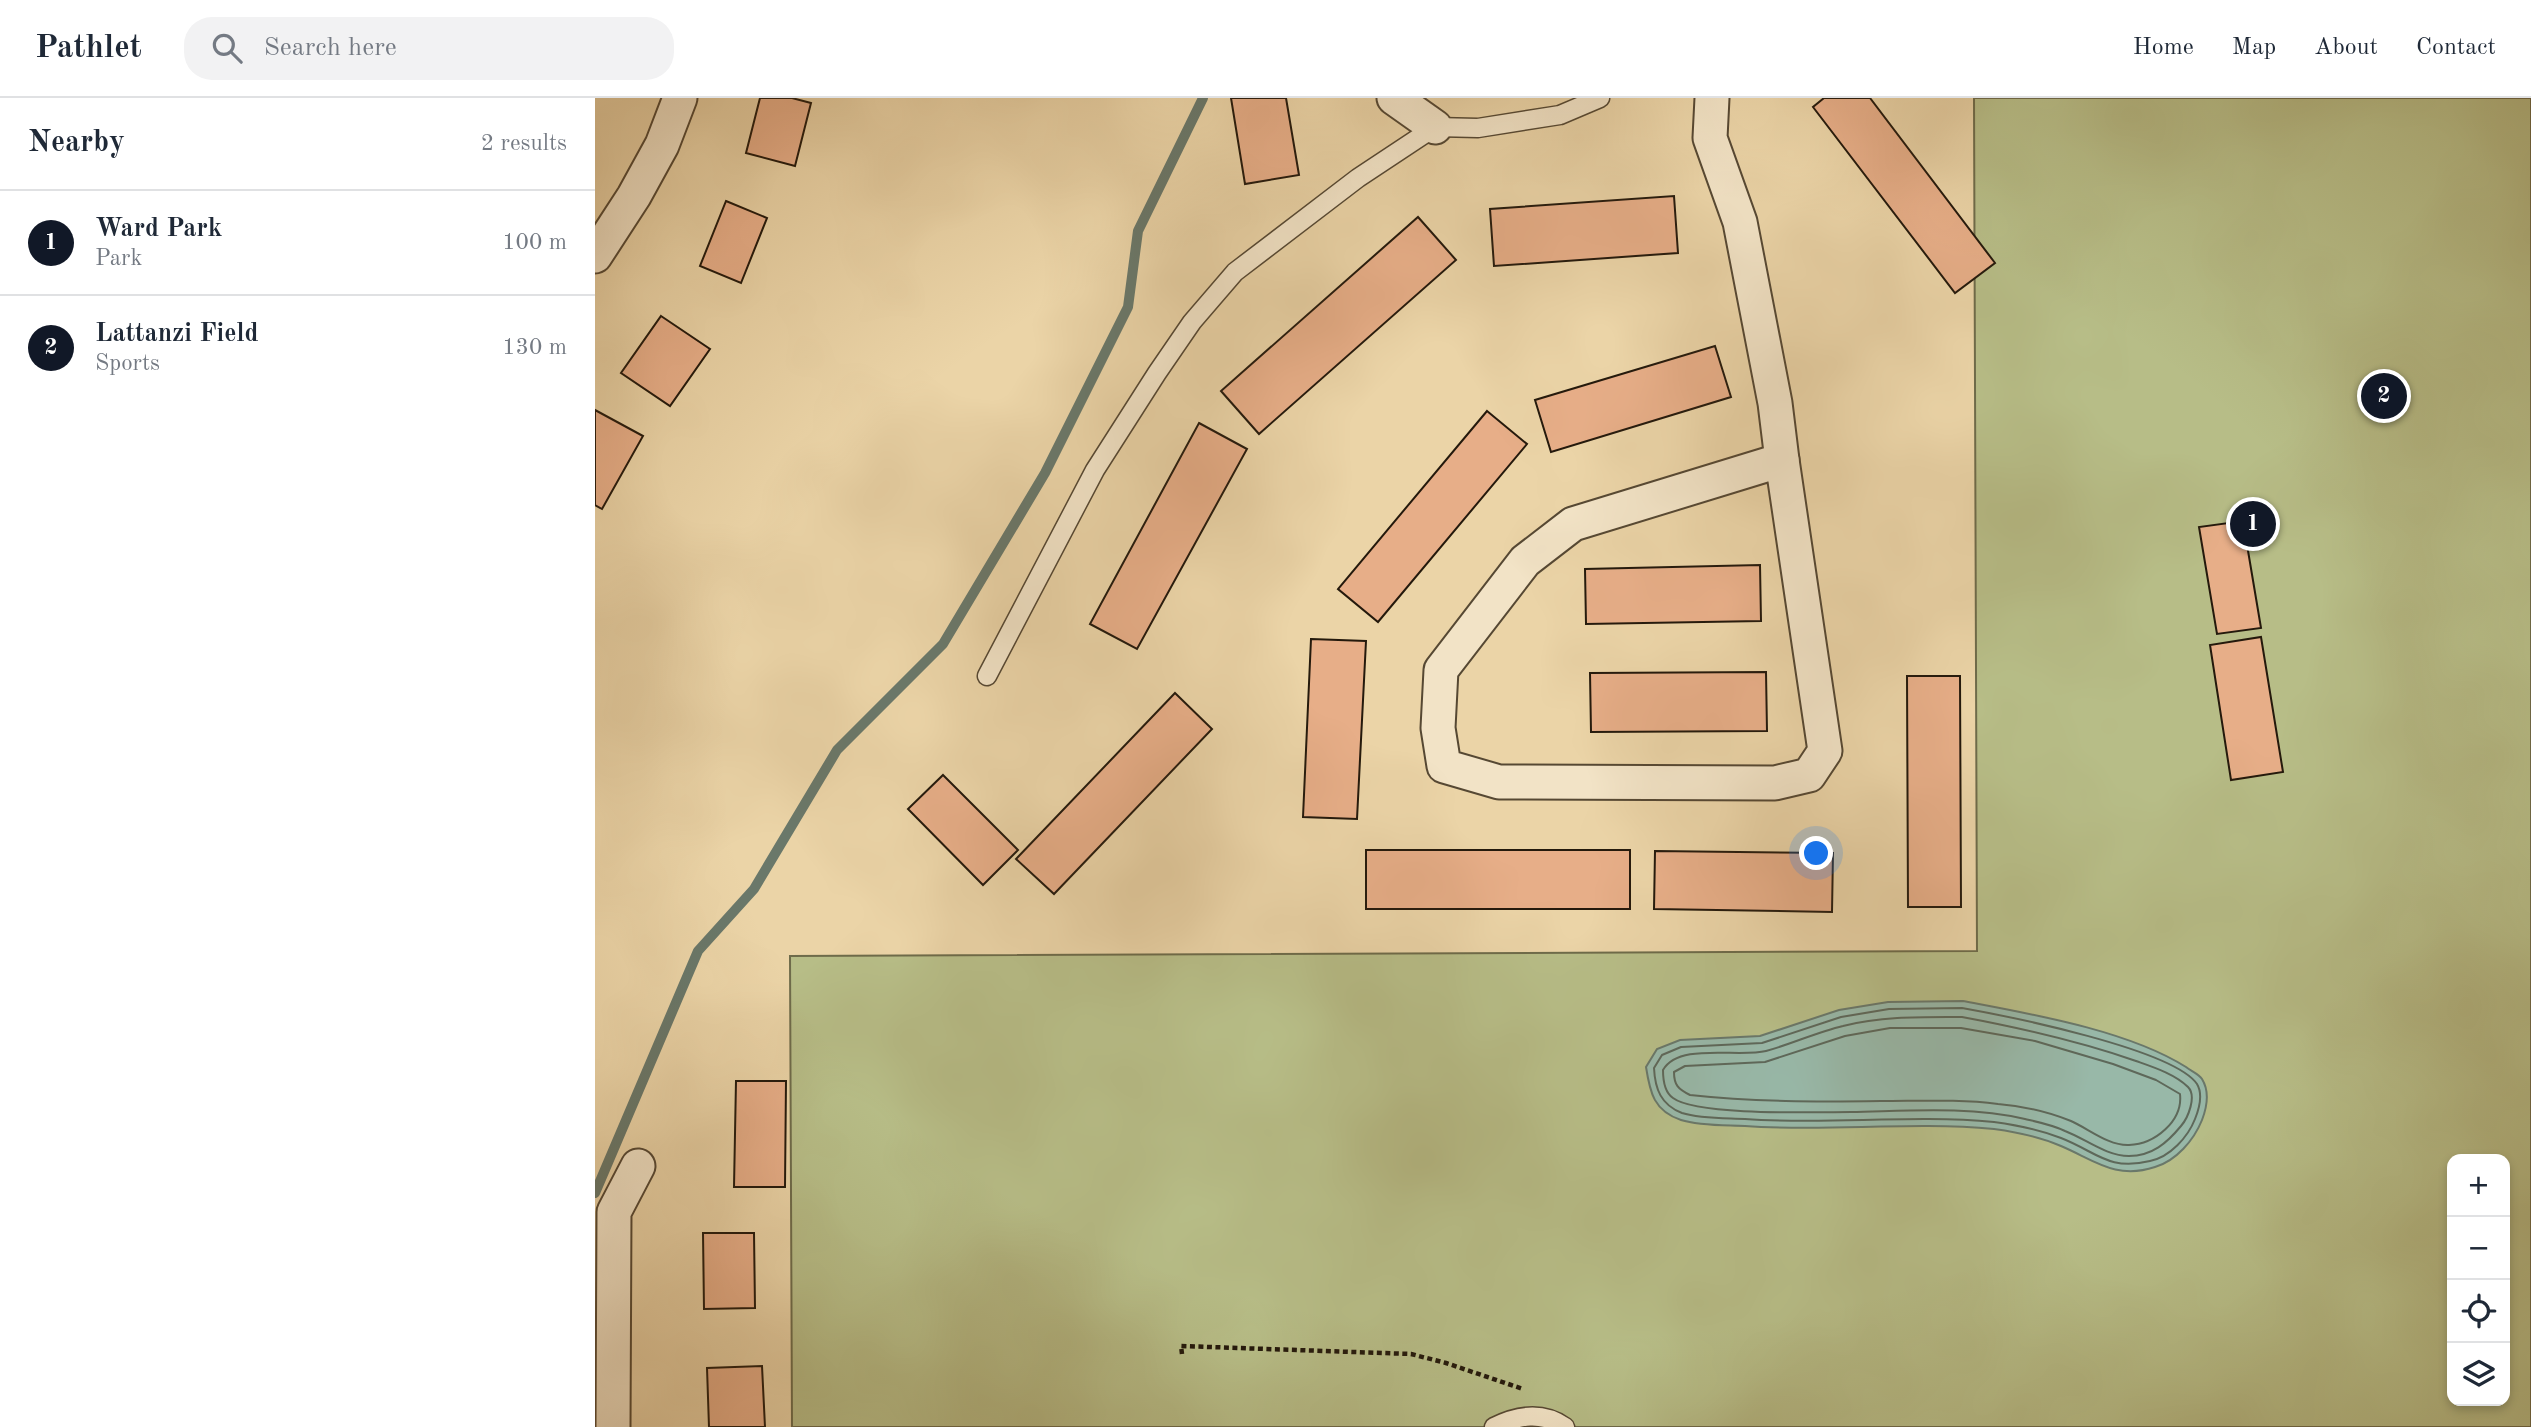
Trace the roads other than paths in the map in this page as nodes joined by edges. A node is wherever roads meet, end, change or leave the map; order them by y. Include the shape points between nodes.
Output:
1 (680, 98) edge
2 (1394, 98) edge
3 (1600, 98) edge
4 (1712, 98) edge
5 (1435, 127) junction
6 (595, 256) edge
7 (1782, 460) junction
8 (988, 676) dead end
9 (638, 1166) dead end
10 (613, 1427) edge
11 (1495, 1427) edge
12 (1565, 1427) edge

1 - 6 street via 662,145
2 - 5 street
3 - 5 lane via 1560,115 1478,128
4 - 7 street via 1710,138 1740,222
5 - 8 lane via 1358,178 1235,272 1192,322 1095,470
7 - 7 street via 1825,751 1809,775 1775,783 1499,782 1444,766 1438,728 1441,670 1525,561 1573,524
9 - 10 street via 614,1212
11 - 12 lane via 1526,1416 1543,1417

